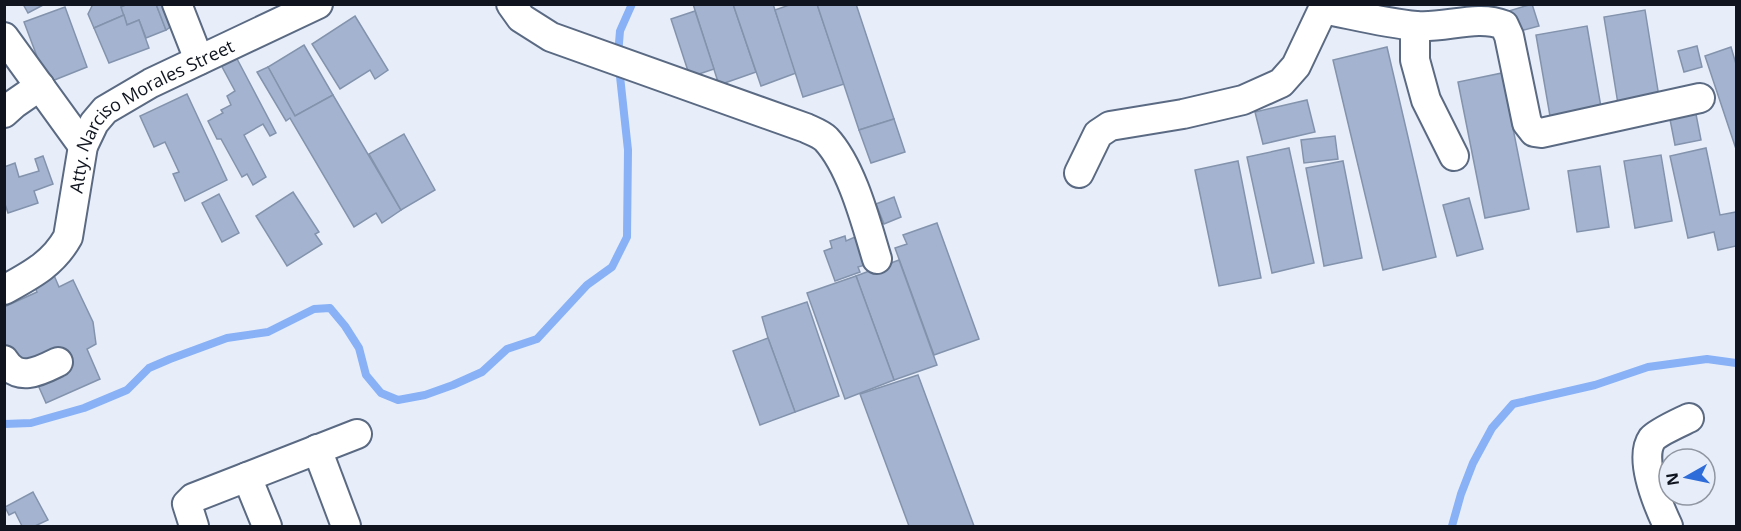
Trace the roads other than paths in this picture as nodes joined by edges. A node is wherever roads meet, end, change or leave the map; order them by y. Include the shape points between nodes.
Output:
1 (177, 4) edge
2 (318, 4) edge
3 (511, 4) edge
4 (1322, 7) edge
5 (1415, 26) junction
6 (4, 38) edge
7 (199, 60) junction
8 (40, 86) junction
9 (1700, 98) dead end
10 (4, 113) edge
11 (83, 146) junction
12 (1455, 156) dead end
13 (1079, 173) dead end
14 (876, 259) dead end
15 (4, 290) edge
16 (4, 360) edge
17 (58, 362) dead end
18 (1689, 418) dead end
19 (357, 434) dead end
20 (318, 449) junction
21 (247, 477) junction
22 (194, 526) edge
23 (267, 526) edge
24 (346, 526) edge
25 (1668, 526) edge

1 - 7 street
2 - 7 street, Atty. Narciso Morales Street
3 - 14 street via 521,18 550,37 825,138 857,195
4 - 5 street
4 - 13 street via 1296,66 1281,83 1243,100 1110,126 1098,134
5 - 9 street via 1492,20 1504,25 1527,123 1534,132
5 - 12 street via 1415,60 1426,100
6 - 8 street
7 - 11 street, Atty. Narciso Morales Street via 105,110
8 - 10 street
8 - 11 street
11 - 15 street, Atty. Narciso Morales Street via 63,248 42,270
16 - 17 street via 19,374 34,373
18 - 25 street via 1653,438 1648,451 1649,472
19 - 20 street
20 - 21 street
20 - 24 street
21 - 22 street via 190,501 187,508
21 - 23 street

